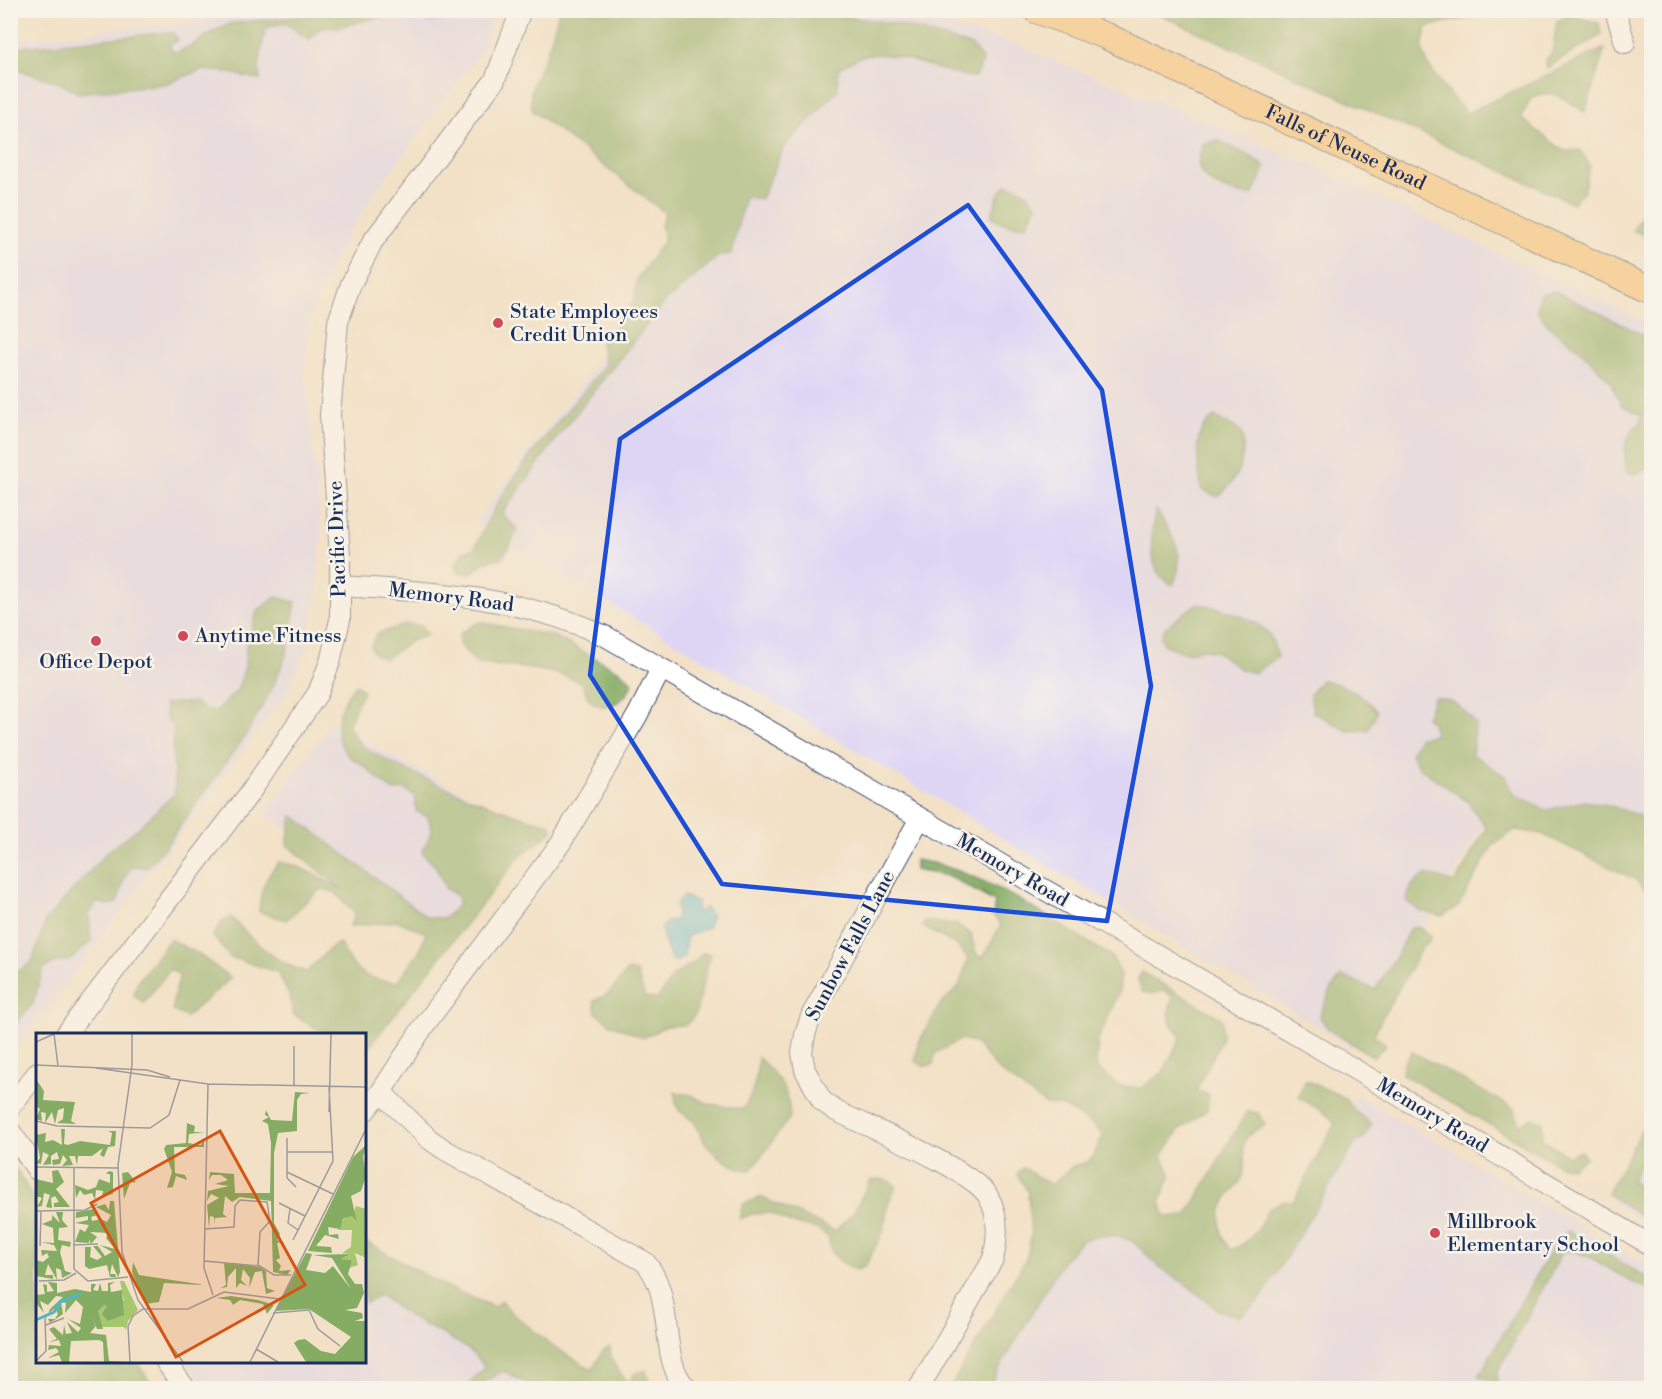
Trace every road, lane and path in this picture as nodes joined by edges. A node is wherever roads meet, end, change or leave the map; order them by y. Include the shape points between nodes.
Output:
1 (521, 10) edge
2 (1036, 10) edge
3 (1615, 10) edge
4 (1625, 43) dead end
5 (1652, 291) edge
6 (341, 586) junction
7 (661, 669) junction
8 (920, 818) junction
9 (68, 1033) edge
10 (36, 1074) edge
11 (381, 1092) junction
12 (10, 1107) edge
13 (366, 1110) edge
14 (10, 1131) edge
15 (36, 1168) edge
16 (1652, 1246) edge
17 (167, 1363) edge
18 (185, 1389) edge
19 (687, 1389) edge
20 (919, 1389) edge

1 - 6 street, Pacific Drive via 495,80 373,241 351,284 338,322 330,415
2 - 5 main road, Falls of Neuse Road via 1128,45
3 - 4 street
6 - 7 street, Memory Road via 500,600 573,621
6 - 9 street, Pacific Drive via 340,620 318,693 249,794
7 - 8 street, Memory Road
7 - 11 street via 560,844 423,1027
8 - 16 street, Memory Road
8 - 20 street, Sunbow Falls Lane via 811,1016 802,1053 805,1070 822,1101 969,1176 988,1197 994,1211 997,1243 993,1259
10 - 12 street
11 - 13 street
11 - 19 street via 445,1150 645,1262 661,1287 674,1370
14 - 15 street
17 - 18 street

